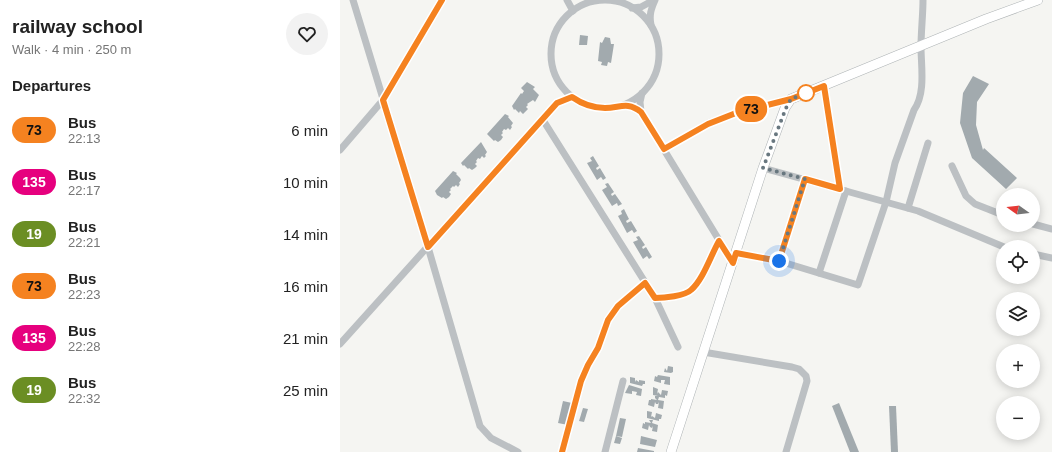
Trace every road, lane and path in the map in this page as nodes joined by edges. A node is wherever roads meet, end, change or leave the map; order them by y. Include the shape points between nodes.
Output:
1 (353, 0) edge
2 (442, 0) edge
3 (567, 0) edge
4 (655, 0) edge
5 (923, 0) edge
6 (1038, 0) edge
7 (632, 8) junction
8 (573, 11) junction
9 (652, 28) junction
10 (921, 46) junction
11 (562, 86) junction
12 (824, 86) junction
13 (642, 93) junction
14 (572, 97) junction
15 (791, 99) junction
16 (383, 100) junction
17 (557, 103) junction
18 (624, 105) junction
19 (641, 112) junction
20 (543, 120) junction
21 (928, 143) dead end
22 (664, 149) junction
23 (340, 150) edge
24 (952, 166) dead end
25 (763, 168) junction
26 (805, 179) junction
27 (843, 190) junction
28 (886, 202) junction
29 (908, 208) junction
30 (996, 212) edge
31 (1040, 226) edge
32 (1052, 229) edge
33 (719, 241) junction
34 (996, 244) edge
35 (428, 247) junction
36 (736, 253) junction
37 (1040, 255) edge
38 (1052, 258) edge
39 (779, 261) junction
40 (733, 263) junction
41 (819, 273) junction
42 (645, 283) junction
43 (655, 298) junction
44 (340, 344) edge
45 (678, 347) dead end
46 (703, 352) junction
47 (623, 381) dead end
48 (518, 452) edge
49 (562, 452) edge
50 (605, 452) edge
51 (671, 452) edge
52 (786, 452) edge

1 - 16 street
2 - 16 street
3 - 8 street
4 - 7 street via 641,7
4 - 9 street via 650,16
5 - 10 street
6 - 10 main road
7 - 8 street via 620,2 606,0 592,2
7 - 9 street via 643,16
8 - 11 street via 559,26 552,46 553,68
9 - 13 street via 657,41 658,62 651,82
10 - 12 main road
10 - 28 street via 922,83 918,105 895,163
11 - 14 street
11 - 17 street
12 - 15 main road
12 - 27 street
13 - 18 street
13 - 19 street
14 - 17 street
14 - 18 street via 597,108
15 - 22 street via 736,113 708,124
15 - 25 main road
16 - 23 street
16 - 35 street
17 - 20 street
18 - 19 street
19 - 22 street
20 - 35 street
20 - 42 street
21 - 29 street
22 - 33 street
24 - 30 street via 966,196 975,204
25 - 26 street
25 - 36 main road
26 - 27 street
26 - 39 street
27 - 28 street
27 - 41 street
28 - 29 street
28 - 41 street via 858,285
29 - 34 street
31 - 32 street
33 - 40 street
33 - 43 street via 698,282 690,292 674,297
35 - 44 street
35 - 48 street via 480,426 491,438
36 - 39 street
36 - 40 main road
37 - 38 street
39 - 41 street
40 - 46 main road
42 - 43 street
42 - 49 street via 618,306 608,320 598,348 581,381
43 - 45 street
46 - 51 main road
46 - 52 street via 792,367 799,369 806,376 807,381
47 - 50 street

